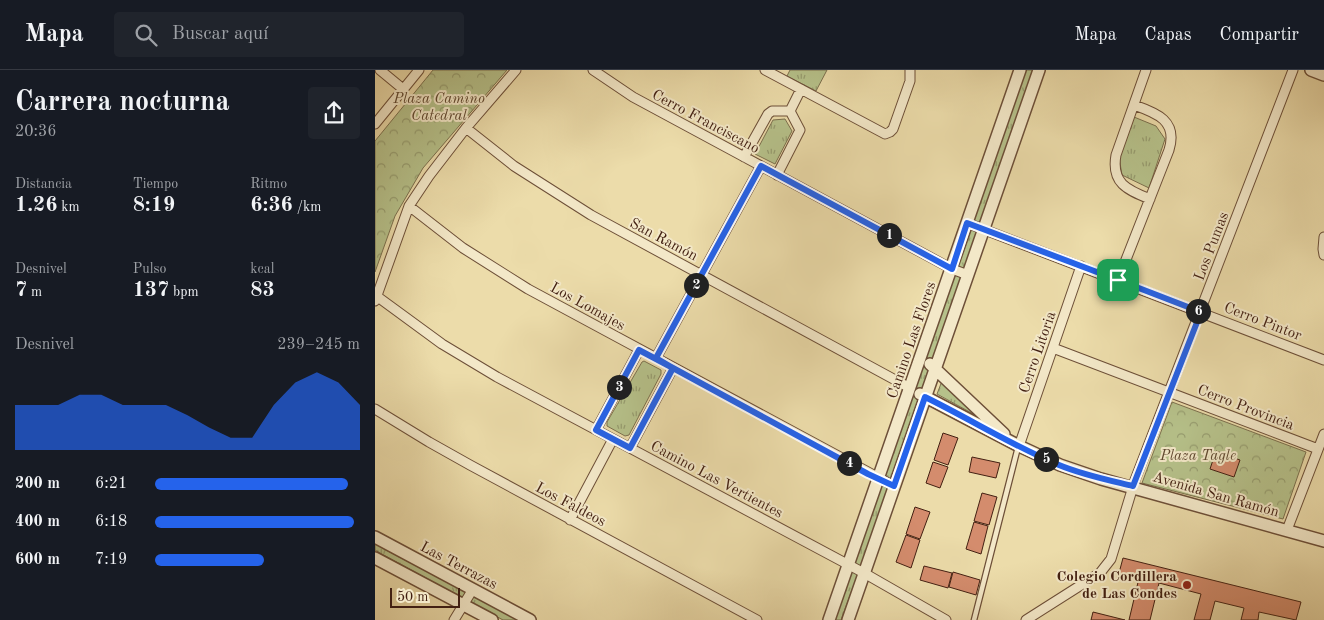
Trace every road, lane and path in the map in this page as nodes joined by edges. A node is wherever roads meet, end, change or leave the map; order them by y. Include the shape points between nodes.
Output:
1 (380, 70) edge
2 (419, 70) edge
3 (516, 70) edge
4 (593, 70) edge
5 (765, 70) edge
6 (911, 70) edge
7 (1020, 70) edge
8 (1039, 70) edge
9 (1147, 70) edge
10 (1293, 70) edge
11 (1311, 70) edge
12 (1324, 75) edge
13 (403, 89) junction
14 (801, 89) junction
15 (1134, 105) junction
16 (790, 111) junction
17 (375, 124) edge
18 (466, 128) junction
19 (744, 157) junction
20 (761, 166) junction
21 (777, 175) junction
22 (1149, 198) junction
23 (409, 206) junction
24 (967, 223) junction
25 (983, 229) junction
26 (1324, 237) edge
27 (1324, 256) edge
28 (1081, 266) junction
29 (952, 269) junction
30 (701, 275) junction
31 (968, 275) junction
32 (1118, 280) junction
33 (376, 298) edge
34 (1201, 312) junction
35 (1053, 348) junction
36 (639, 350) junction
37 (921, 357) junction
38 (656, 358) junction
39 (1324, 360) edge
40 (673, 368) junction
41 (935, 368) junction
42 (910, 388) junction
43 (1170, 392) junction
44 (925, 397) junction
45 (375, 409) edge
46 (596, 430) junction
47 (1324, 434) edge
48 (613, 439) junction
49 (1015, 444) junction
50 (630, 448) junction
51 (1318, 449) junction
52 (879, 479) junction
53 (894, 486) junction
54 (1133, 486) junction
55 (570, 520) junction
56 (1287, 530) junction
57 (375, 538) edge
58 (1324, 541) edge
59 (375, 558) edge
60 (849, 566) junction
61 (864, 573) junction
62 (473, 589) junction
63 (464, 605) junction
64 (1038, 617) edge
65 (454, 620) edge
66 (492, 620) edge
67 (530, 620) edge
68 (757, 620) edge
69 (829, 620) edge
70 (848, 620) edge
71 (944, 620) edge
72 (974, 620) edge
73 (1026, 620) edge

1 - 13 street
2 - 13 street
3 - 18 street
4 - 19 street, Cerro Franciscano via 633,97
5 - 14 street
6 - 14 street via 893,129 888,134
7 - 24 street, Camino Las Flores
8 - 25 street
9 - 15 street
10 - 34 street, Los Pumas
11 - 12 street
13 - 17 street
14 - 16 street
15 - 22 street via 1116,155 1115,168 1125,187
15 - 22 street via 1159,115 1171,135 1169,150
16 - 19 street via 768,114
16 - 21 street via 800,130
18 - 23 street
18 - 30 street, San Ramón via 562,198
19 - 20 street, Cerro Franciscano
20 - 21 street, Cerro Franciscano
20 - 30 street
21 - 29 street, Cerro Franciscano
22 - 32 street
23 - 33 street
23 - 36 street, Los Lomajes via 500,272
24 - 25 street, Cerro Pintor
24 - 29 street, Camino Las Flores
25 - 28 street, Cerro Pintor
25 - 31 street
26 - 27 street
28 - 32 street, Cerro Pintor
28 - 35 street, Cerro Litoria
29 - 31 street, Cerro Franciscano
29 - 37 street, Camino Las Flores
30 - 38 street
30 - 42 street, San Ramón
31 - 41 street
32 - 34 street, Cerro Pintor
33 - 46 street, Camino Las Vertientes via 470,361
34 - 39 street, Cerro Pintor
34 - 43 street, Los Pumas
35 - 43 street, Cerro Provincia
35 - 49 street, Cerro Litoria
36 - 38 street, Los Lomajes
36 - 46 street
37 - 41 street
37 - 42 street, Camino Las Flores
38 - 40 street, Los Lomajes
40 - 50 street
40 - 52 street, Los Lomajes
41 - 44 street
41 - 49 street
42 - 44 street, Avenida San Ramón
42 - 52 street, Camino Las Flores
43 - 51 street, Cerro Provincia
43 - 54 street, Los Pumas
44 - 49 street, Avenida San Ramón
44 - 53 street
45 - 55 street, Los Faldeos
46 - 48 street, Camino Las Vertientes
47 - 51 street
48 - 50 street, Camino Las Vertientes
48 - 55 street
49 - 54 street, Avenida San Ramón via 1060,466
49 - 72 lane
50 - 60 street, Camino Las Vertientes
51 - 56 street
52 - 53 street, Los Lomajes
52 - 60 street, Camino Las Flores
53 - 61 street
54 - 56 street, Avenida San Ramón
54 - 64 street, Los Pumas via 1107,565
55 - 68 street, Los Faldeos
56 - 58 street, Avenida San Ramón
57 - 62 street, Las Terrazas
59 - 63 street
60 - 61 street, Camino Las Vertientes
60 - 69 street, Camino Las Flores
61 - 70 street
61 - 71 street, Camino Las Vertientes
62 - 63 street
62 - 67 street, Las Terrazas
63 - 65 street
63 - 66 street
64 - 73 street, Los Pumas

